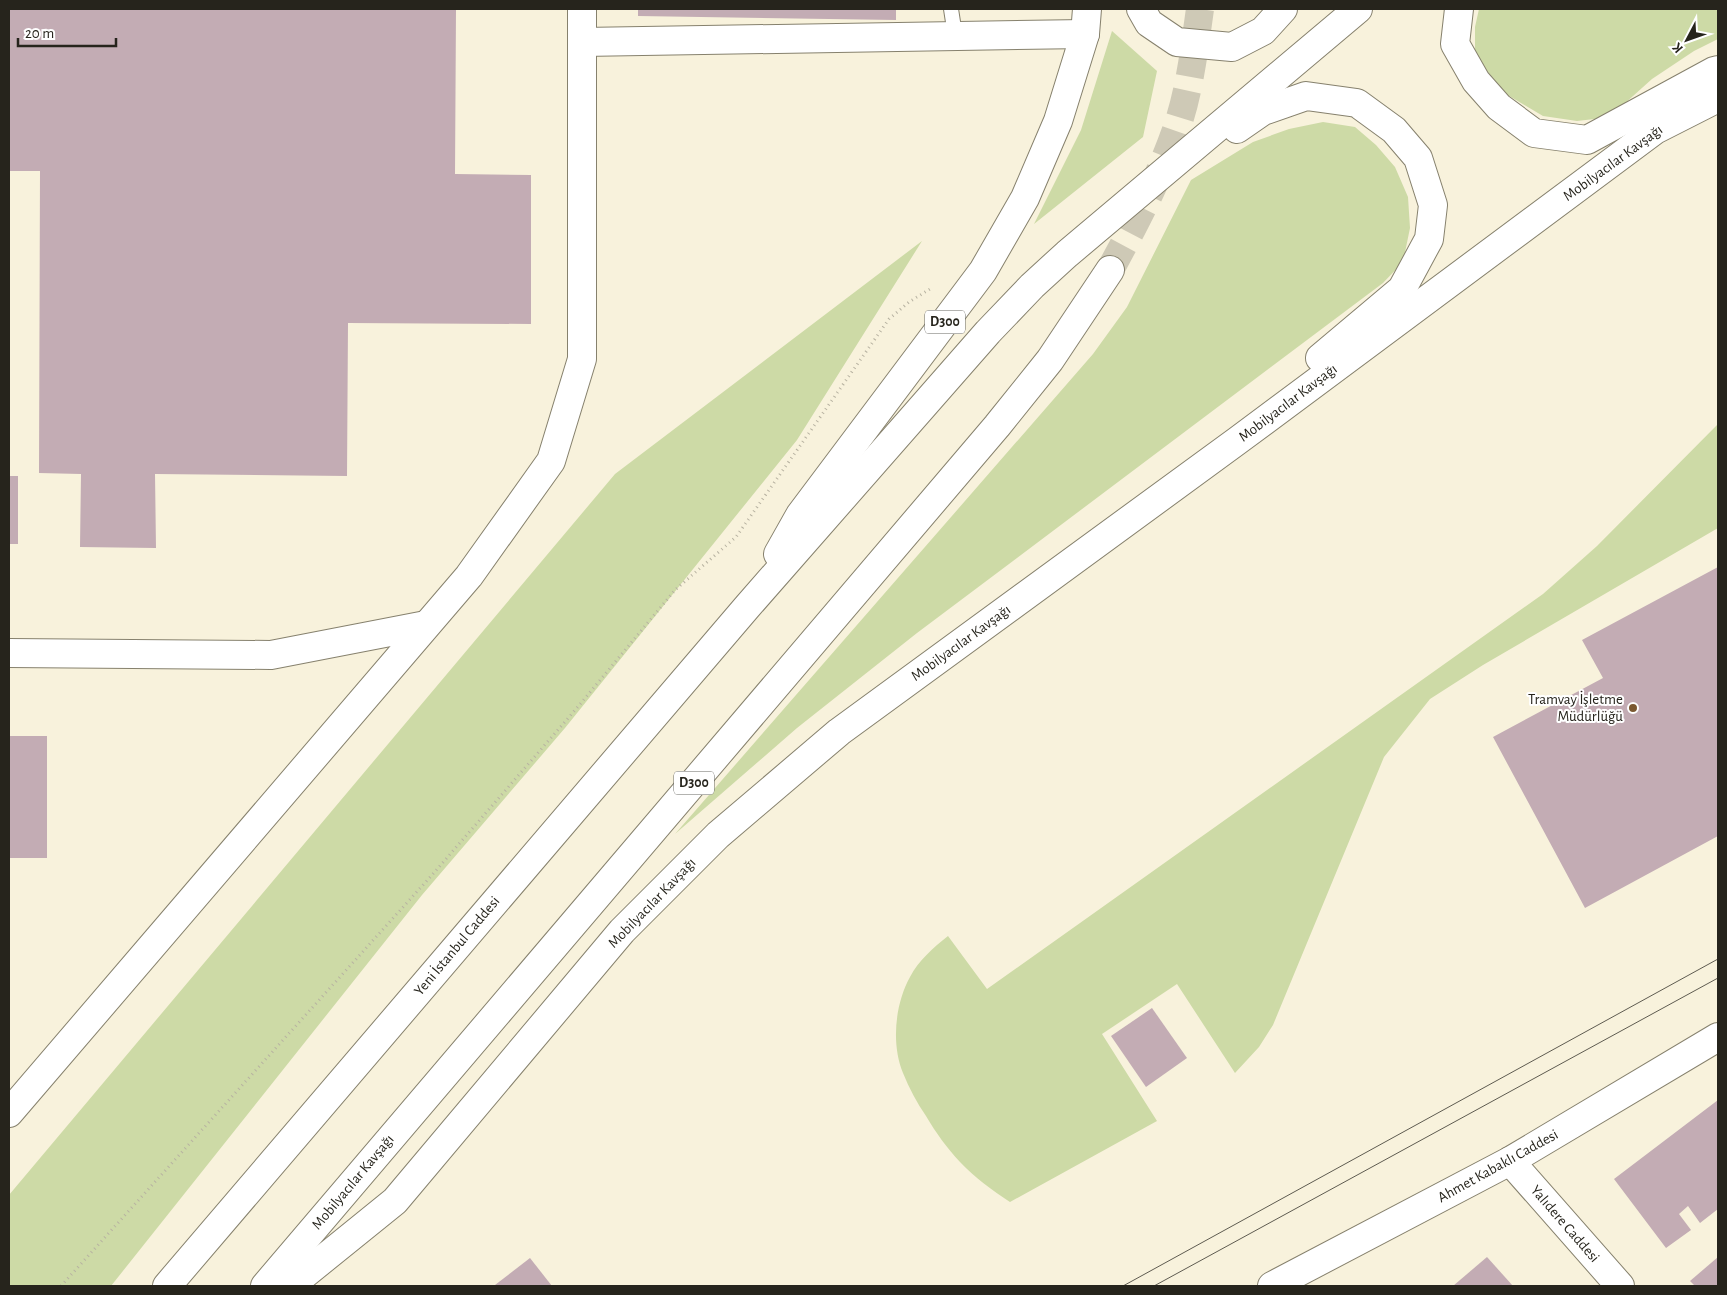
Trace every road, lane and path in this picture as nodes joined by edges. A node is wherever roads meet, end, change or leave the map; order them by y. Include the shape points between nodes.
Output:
1 (582, 9) edge
2 (951, 9) edge
3 (1141, 9) edge
4 (1283, 9) edge
5 (1358, 9) edge
6 (1458, 9) edge
7 (1086, 22) edge
8 (955, 36) junction
9 (582, 42) junction
10 (1718, 70) edge
11 (1718, 98) edge
12 (1118, 210) junction
13 (1110, 270) tunnel mouth
14 (933, 287) dead end
15 (1237, 441) junction
16 (747, 607) junction
17 (426, 625) junction
18 (9, 653) edge
19 (1718, 1037) edge
20 (9, 1113) edge
21 (1510, 1161) junction
22 (61, 1286) edge
23 (167, 1286) edge
24 (265, 1286) edge
25 (290, 1286) edge
26 (1272, 1286) edge
27 (1620, 1286) edge

1 - 9 main road
2 - 8 lane
3 - 4 main road via 1149,22 1177,42 1232,47 1263,31
5 - 12 main road
6 - 10 main road via 1455,44 1476,81 1499,107 1534,133 1587,140
7 - 8 main road
7 - 16 main road, D300 via 1058,121 1025,198 983,271 800,515
8 - 9 main road
9 - 17 main road via 582,359 551,461 469,576
11 - 15 main road, Mobilyacılar Kavşağı via 1655,130
12 - 15 main road via 1263,111 1306,96 1357,103 1394,130 1418,158 1433,205 1429,239 1402,289 1318,360
12 - 16 main road via 1032,286 988,332
13 - 24 main road, Mobilyacılar Kavşağı / D300 via 1050,360 997,426
14 - 22 path via 889,319 736,538 675,590 432,875
15 - 25 main road, Mobilyacılar Kavşağı via 839,732 718,835 622,931 395,1201
16 - 23 main road, Yeni İstanbul Caddesi / D300
17 - 18 main road via 271,655
17 - 20 main road
19 - 21 main road, Ahmet Kabaklı Caddesi
21 - 26 main road, Ahmet Kabaklı Caddesi
21 - 27 main road, Yalıdere Caddesi

